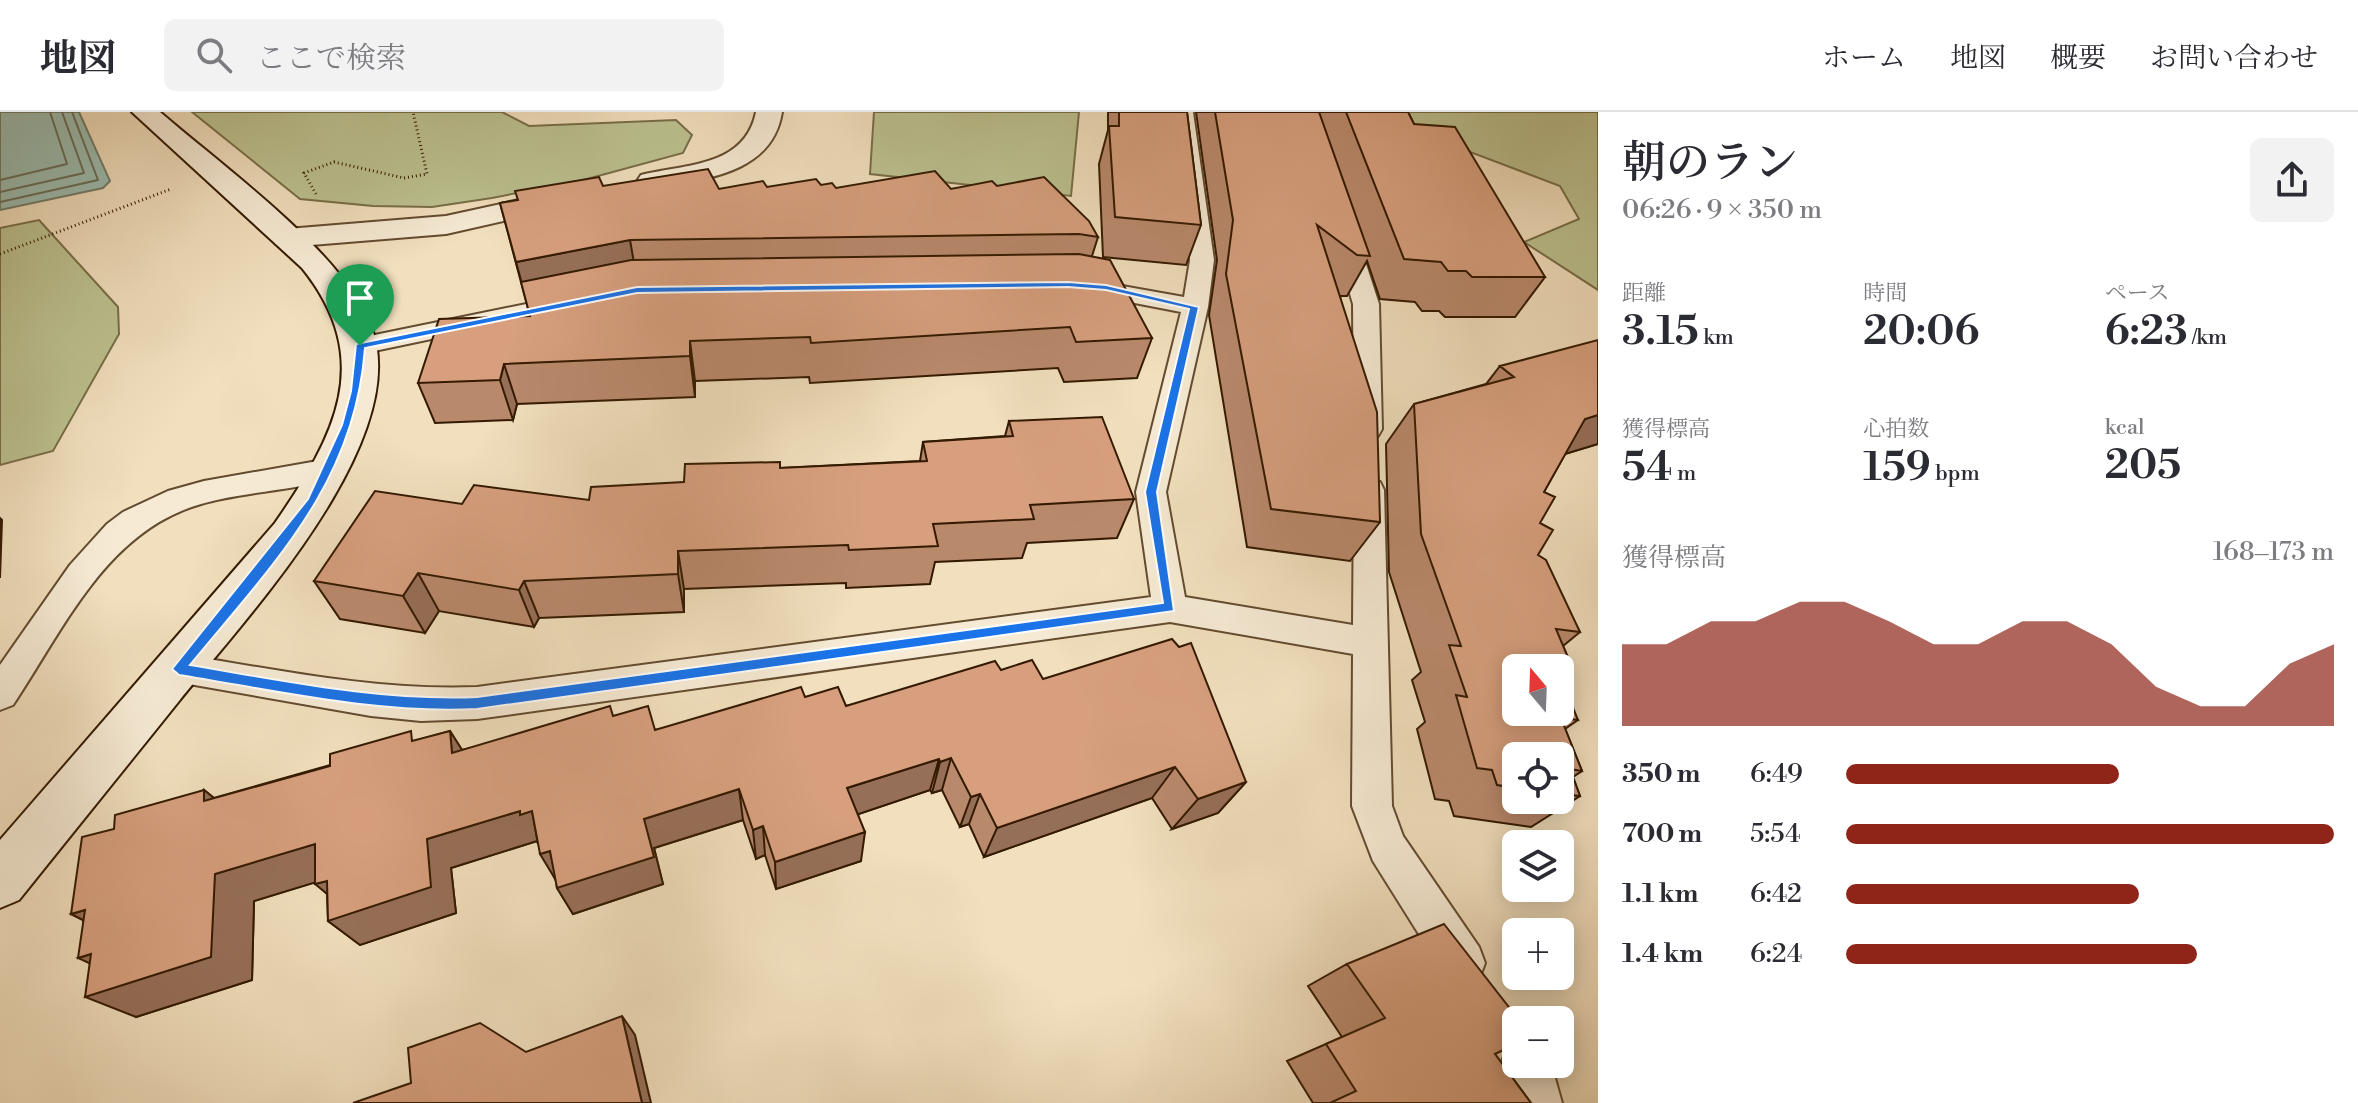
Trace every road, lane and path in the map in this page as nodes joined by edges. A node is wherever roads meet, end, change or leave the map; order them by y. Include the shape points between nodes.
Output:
1 (145, 112) edge
2 (413, 112) edge
3 (769, 112) edge
4 (1183, 112) edge
5 (627, 186) edge
6 (176, 187) dead end
7 (581, 196) edge
8 (320, 200) dead end
9 (1334, 204) edge
10 (287, 238) junction
11 (0, 254) edge
12 (1052, 285) edge
13 (593, 299) edge
14 (1195, 307) junction
15 (360, 346) junction
16 (329, 470) junction
17 (1170, 608) junction
18 (1372, 643) junction
19 (15, 655) edge
20 (179, 669) junction
21 (0, 694) edge
22 (0, 881) edge
23 (1502, 1025) edge
24 (1532, 1078) edge
25 (1538, 1103) edge

1 - 10 street
2 - 8 path via 427,174 392,177 334,162 304,173
3 - 5 street via 763,136 740,158
4 - 14 lane via 1202,260
6 - 11 path
7 - 10 street via 446,225
9 - 18 lane via 1366,304
10 - 15 street via 331,283 350,314
12 - 14 lane via 1106,288
13 - 15 lane
14 - 17 lane via 1151,492
15 - 16 street via 356,391
16 - 19 lane via 207,492 132,521 105,544
16 - 20 street via 290,534
17 - 18 lane
17 - 20 lane via 477,703 383,701
18 - 23 lane via 1372,806 1387,847
19 - 21 lane
20 - 22 street
24 - 25 lane

